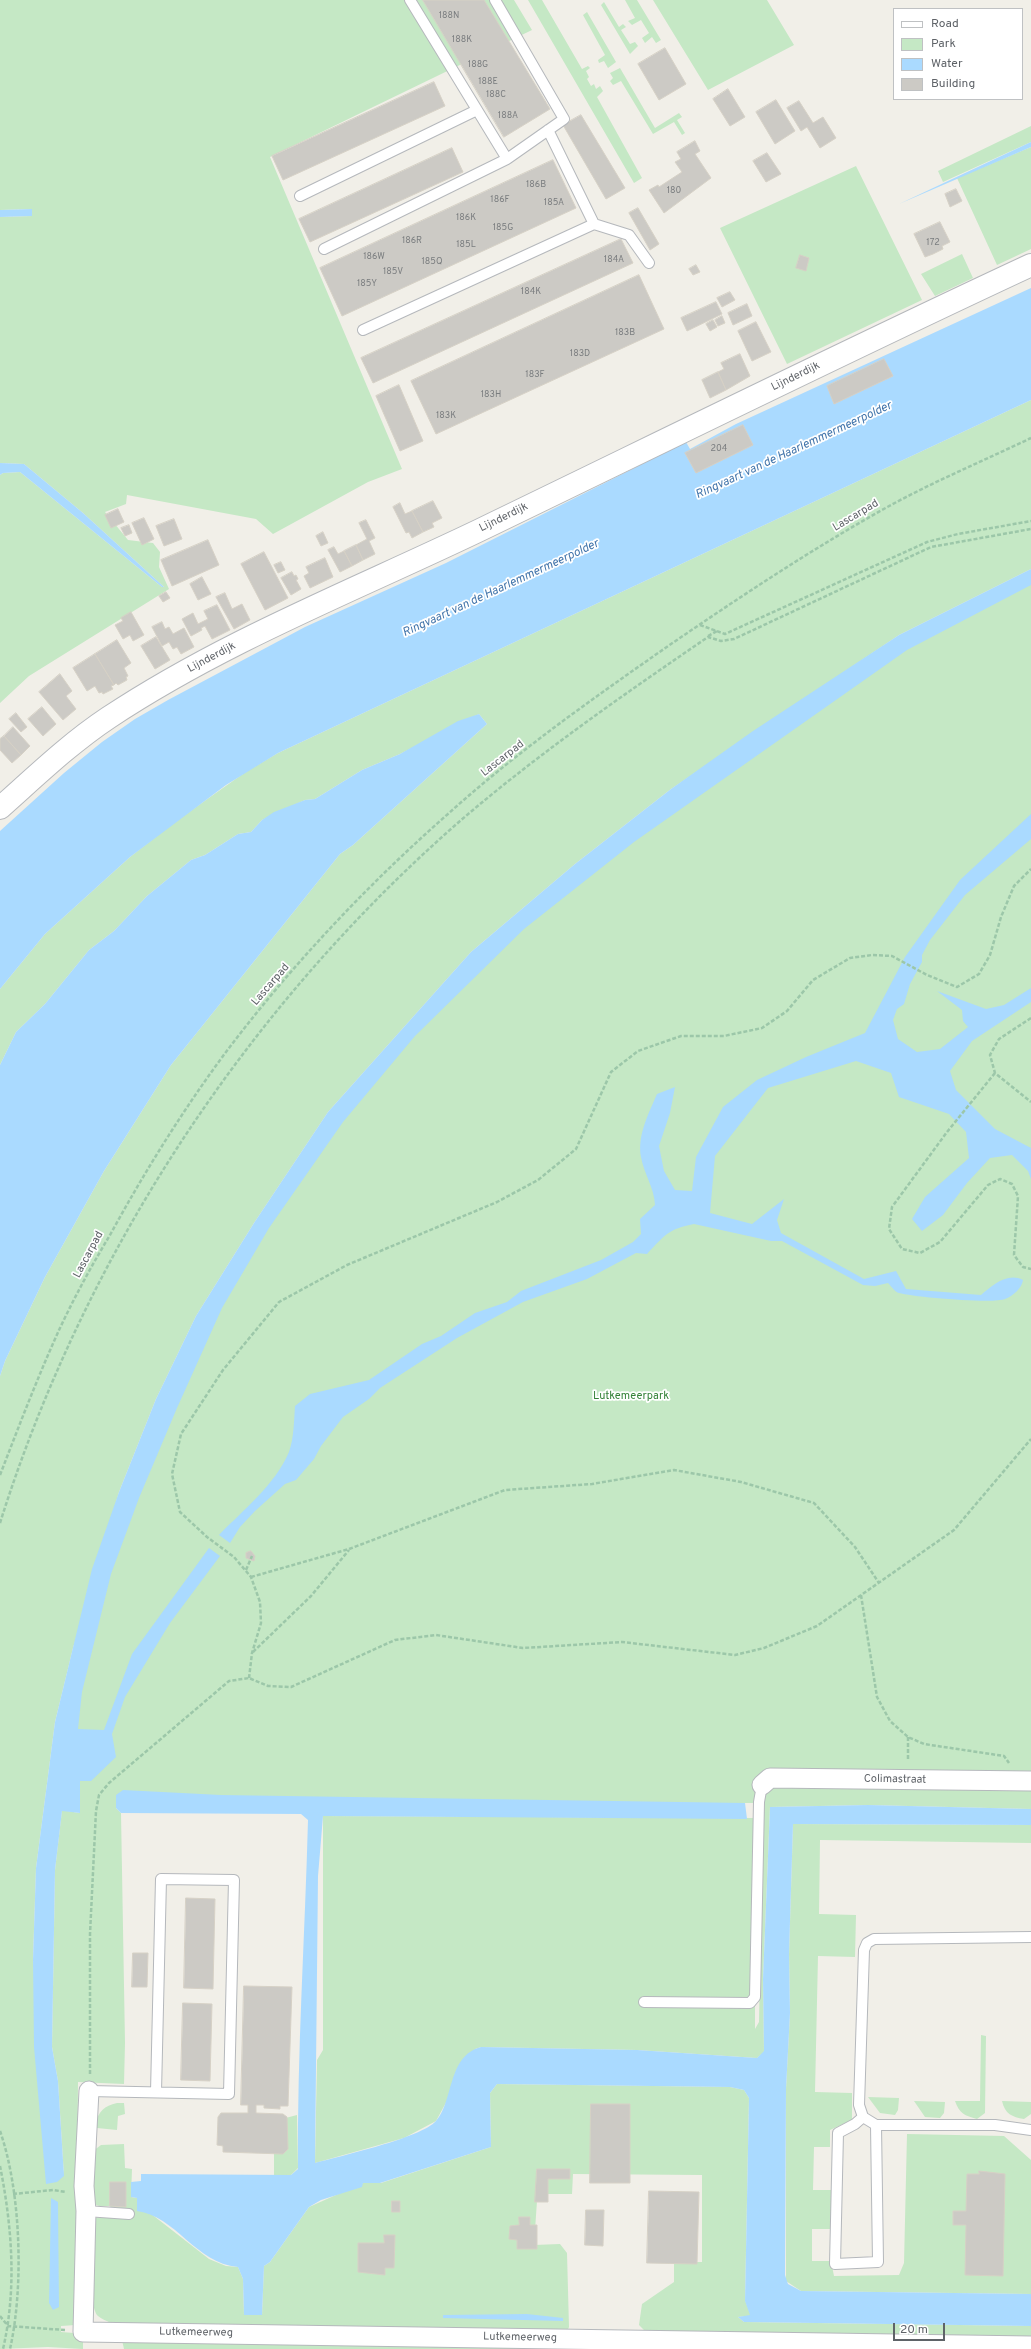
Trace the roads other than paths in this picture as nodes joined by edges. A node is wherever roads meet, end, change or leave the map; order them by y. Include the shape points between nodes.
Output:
1 (410, 0) edge
2 (495, 0) edge
3 (477, 110) junction
4 (548, 130) junction
5 (507, 159) junction
6 (300, 196) dead end
7 (594, 224) junction
8 (324, 249) dead end
9 (649, 263) dead end
10 (1031, 265) edge
11 (363, 330) dead end
12 (0, 808) edge
13 (1025, 1781) edge
14 (762, 1785) joint
15 (1031, 1938) edge
16 (644, 2002) dead end
17 (89, 2091) joint
18 (156, 2092) junction
19 (863, 2117) junction
20 (876, 2125) junction
21 (1031, 2130) edge
22 (86, 2204) junction
23 (129, 2214) dead end
24 (1031, 2346) edge

1 - 3 lane
2 - 4 lane via 564,119
3 - 5 lane
3 - 6 lane
4 - 5 lane
4 - 7 lane
5 - 8 lane
7 - 9 lane via 629,235
7 - 11 lane
10 - 12 street, Lijnderdijk via 243,641 150,692 106,720 55,758
13 - 14 street, Colimastraat via 770,1778
14 - 16 lane via 759,1802 755,1997 750,2003
15 - 19 lane via 874,1939 867,1943 864,1950 859,2105
17 - 18 lane
17 - 22 street via 84,2186
18 - 18 lane via 229,2094 234,1880 161,1879
19 - 20 lane
19 - 20 lane via 838,2132 835,2264 878,2262
20 - 21 lane via 995,2125
22 - 23 lane
22 - 24 street, Lutkemeerweg via 83,2332

